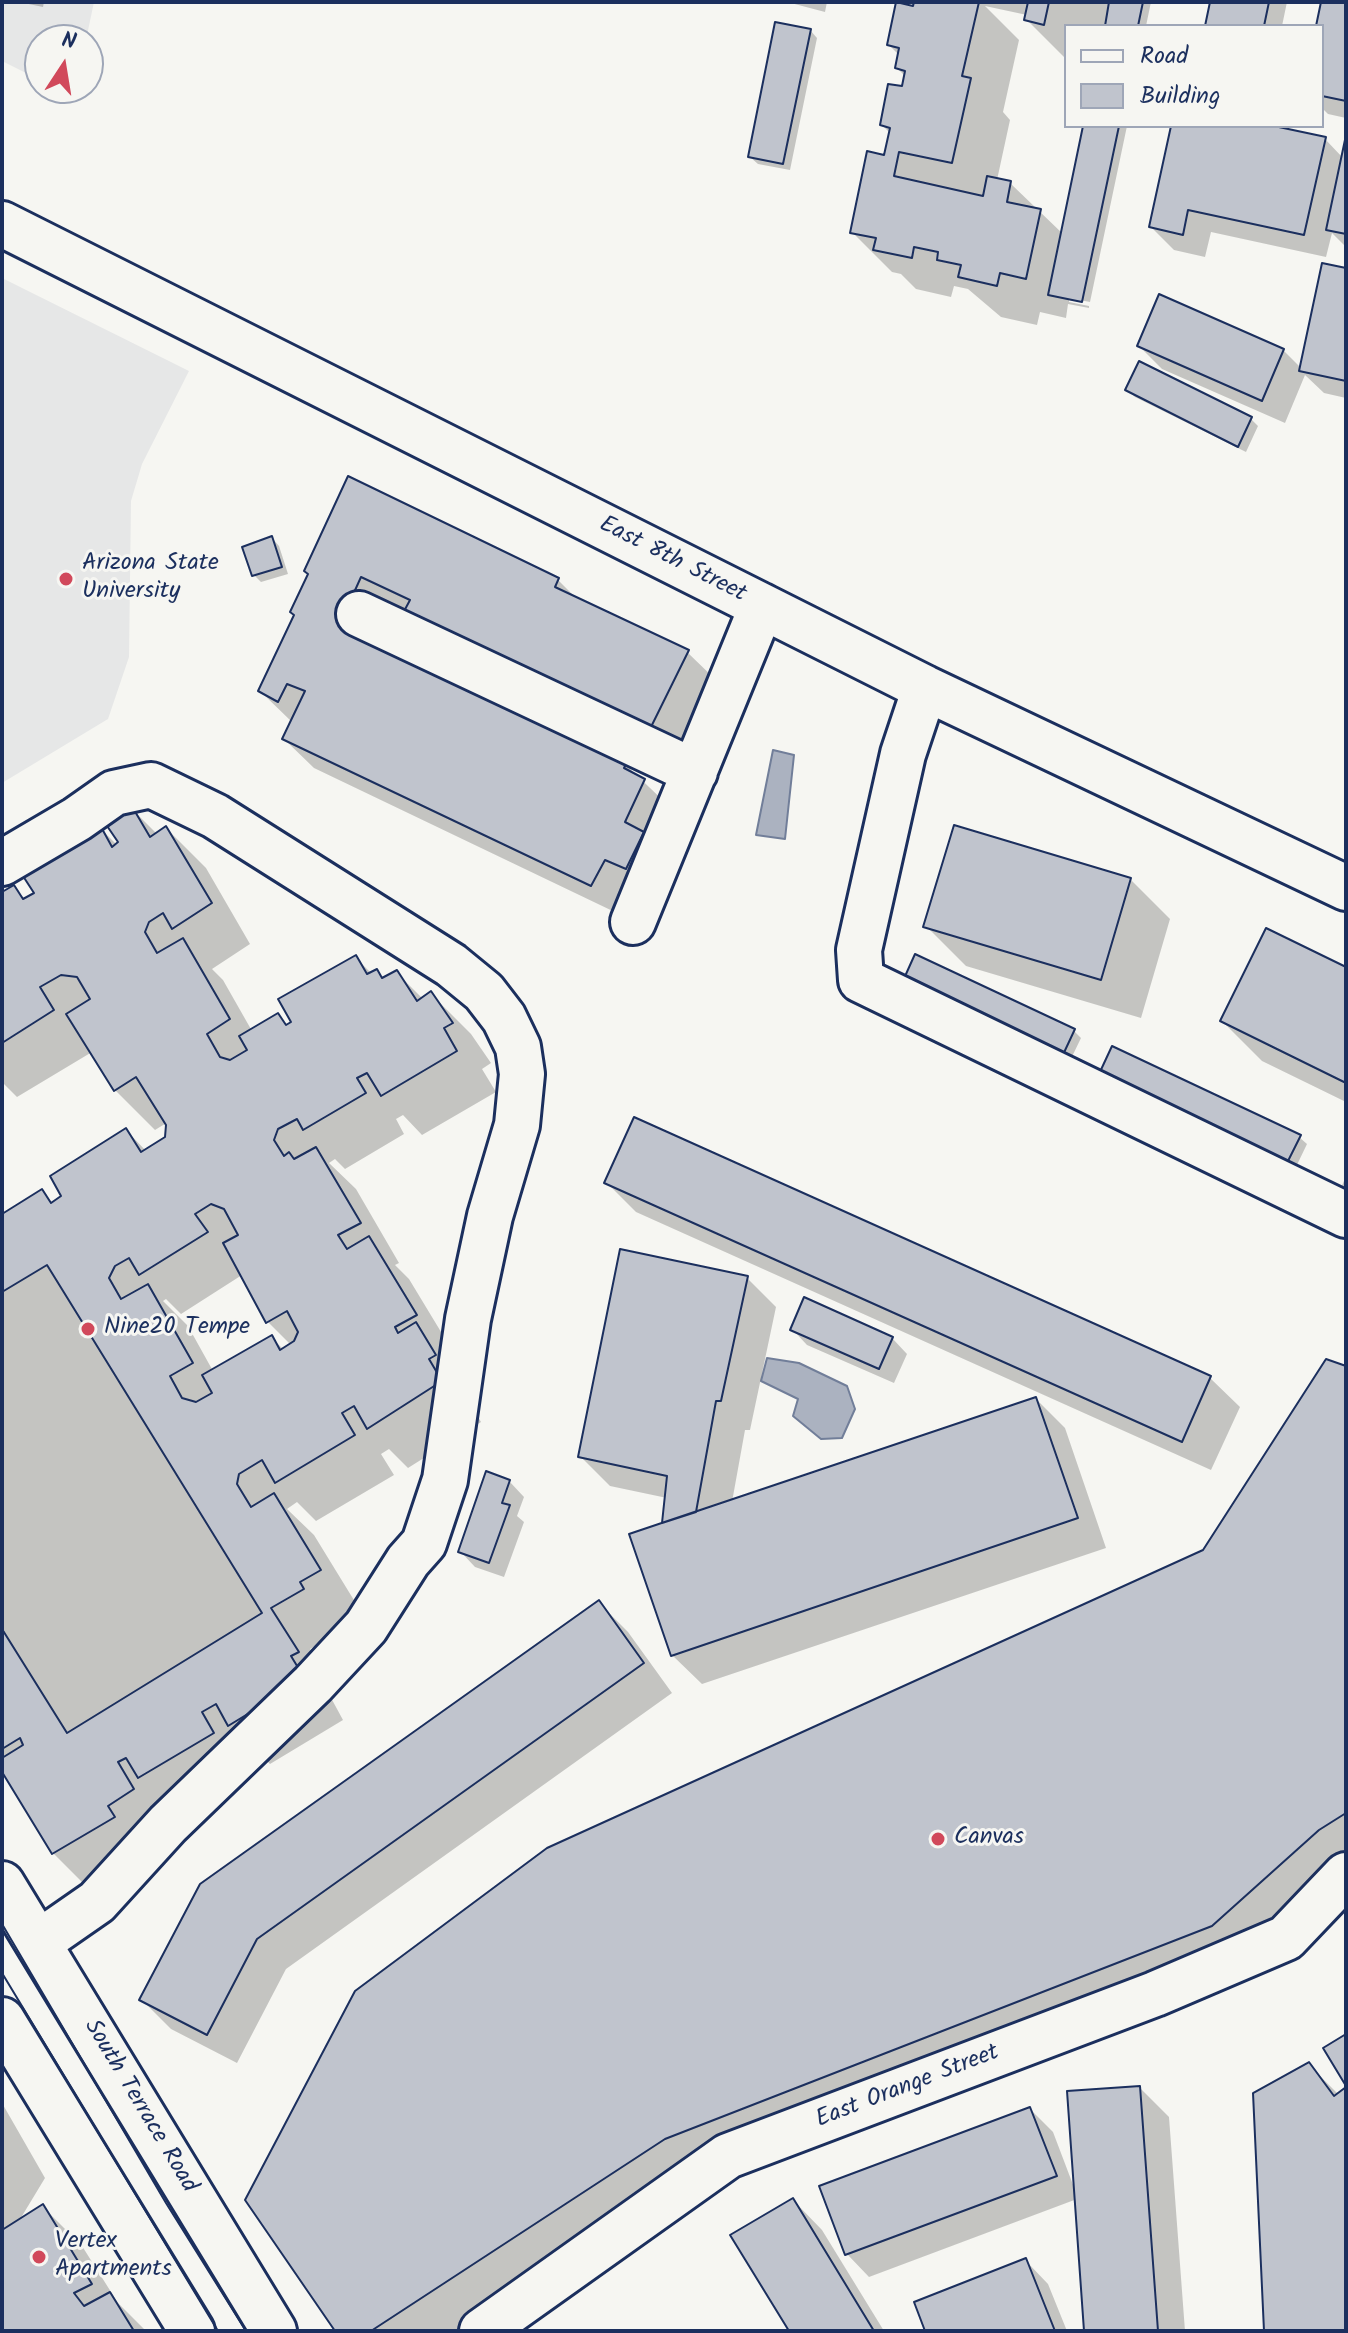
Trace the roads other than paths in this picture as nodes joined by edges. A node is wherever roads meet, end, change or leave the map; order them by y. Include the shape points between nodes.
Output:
1 (2, 224) edge
2 (762, 606) junction
3 (359, 614) dead end
4 (925, 688) junction
5 (695, 772) junction
6 (2, 863) edge
7 (1346, 888) edge
8 (633, 922) dead end
9 (1346, 1215) edge
10 (1346, 1875) edge
11 (2, 1884) edge
12 (38, 1943) junction
13 (2, 2020) edge
14 (192, 2331) edge
15 (274, 2331) edge
16 (482, 2331) edge

1 - 2 street, East 8th Street
2 - 4 street, East 8th Street
2 - 5 street
3 - 5 street
4 - 7 street, East 8th Street
4 - 9 street via 903,754 859,950 861,980
5 - 8 street
6 - 12 street via 114,793 151,785 215,816 451,965 484,992 504,1018 518,1047 522,1074 517,1125 468,1319 445,1480 424,1543 366,1627 313,1684 168,1824 97,1902
10 - 16 street, East Orange Street via 1286,1938 1155,1994 728,2156
11 - 12 street, South Terrace Road
12 - 15 street, South Terrace Road
13 - 14 street

